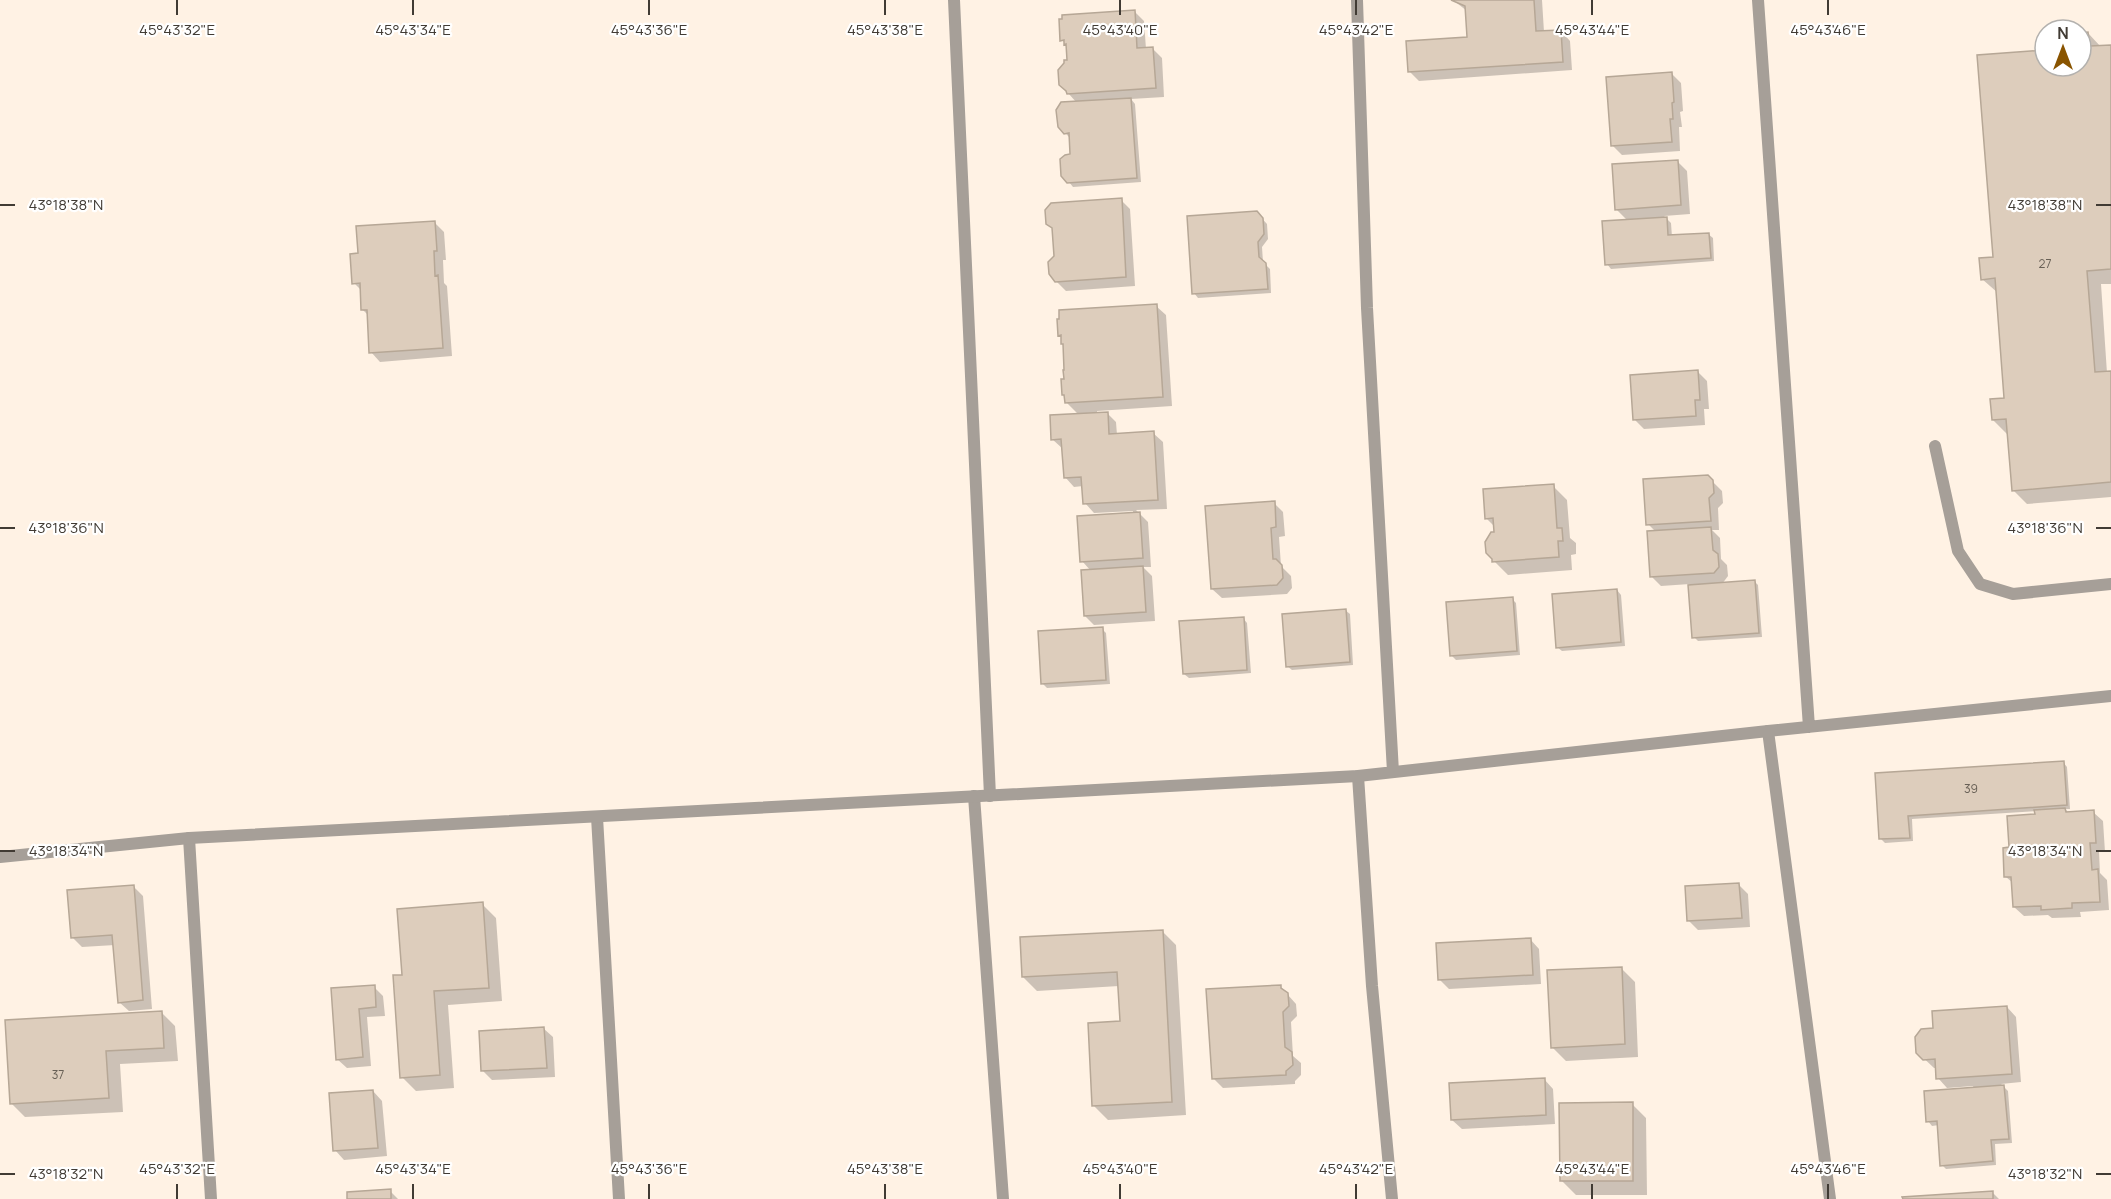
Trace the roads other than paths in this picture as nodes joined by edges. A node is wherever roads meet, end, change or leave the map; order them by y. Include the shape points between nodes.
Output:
1 (954, 0) edge
2 (1356, 0) edge
3 (1758, 0) edge
4 (1935, 446) dead end
5 (2111, 584) edge
6 (2111, 696) edge
7 (1809, 727) junction
8 (1768, 731) junction
9 (1393, 772) junction
10 (1358, 776) junction
11 (974, 796) junction
12 (990, 796) junction
13 (597, 817) junction
14 (189, 838) junction
15 (0, 857) edge
16 (211, 1199) edge
17 (619, 1199) edge
18 (1003, 1199) edge
19 (1392, 1199) edge
20 (1830, 1199) edge

1 - 12 street
2 - 9 street via 1367,308
3 - 7 street
4 - 5 street via 1958,551 1980,584 2013,594
6 - 7 street
7 - 8 street
8 - 9 street
8 - 20 street
9 - 10 street
10 - 12 street
10 - 19 street
11 - 12 street
11 - 13 street
11 - 18 street
13 - 14 street
13 - 17 street
14 - 15 street
14 - 16 street

